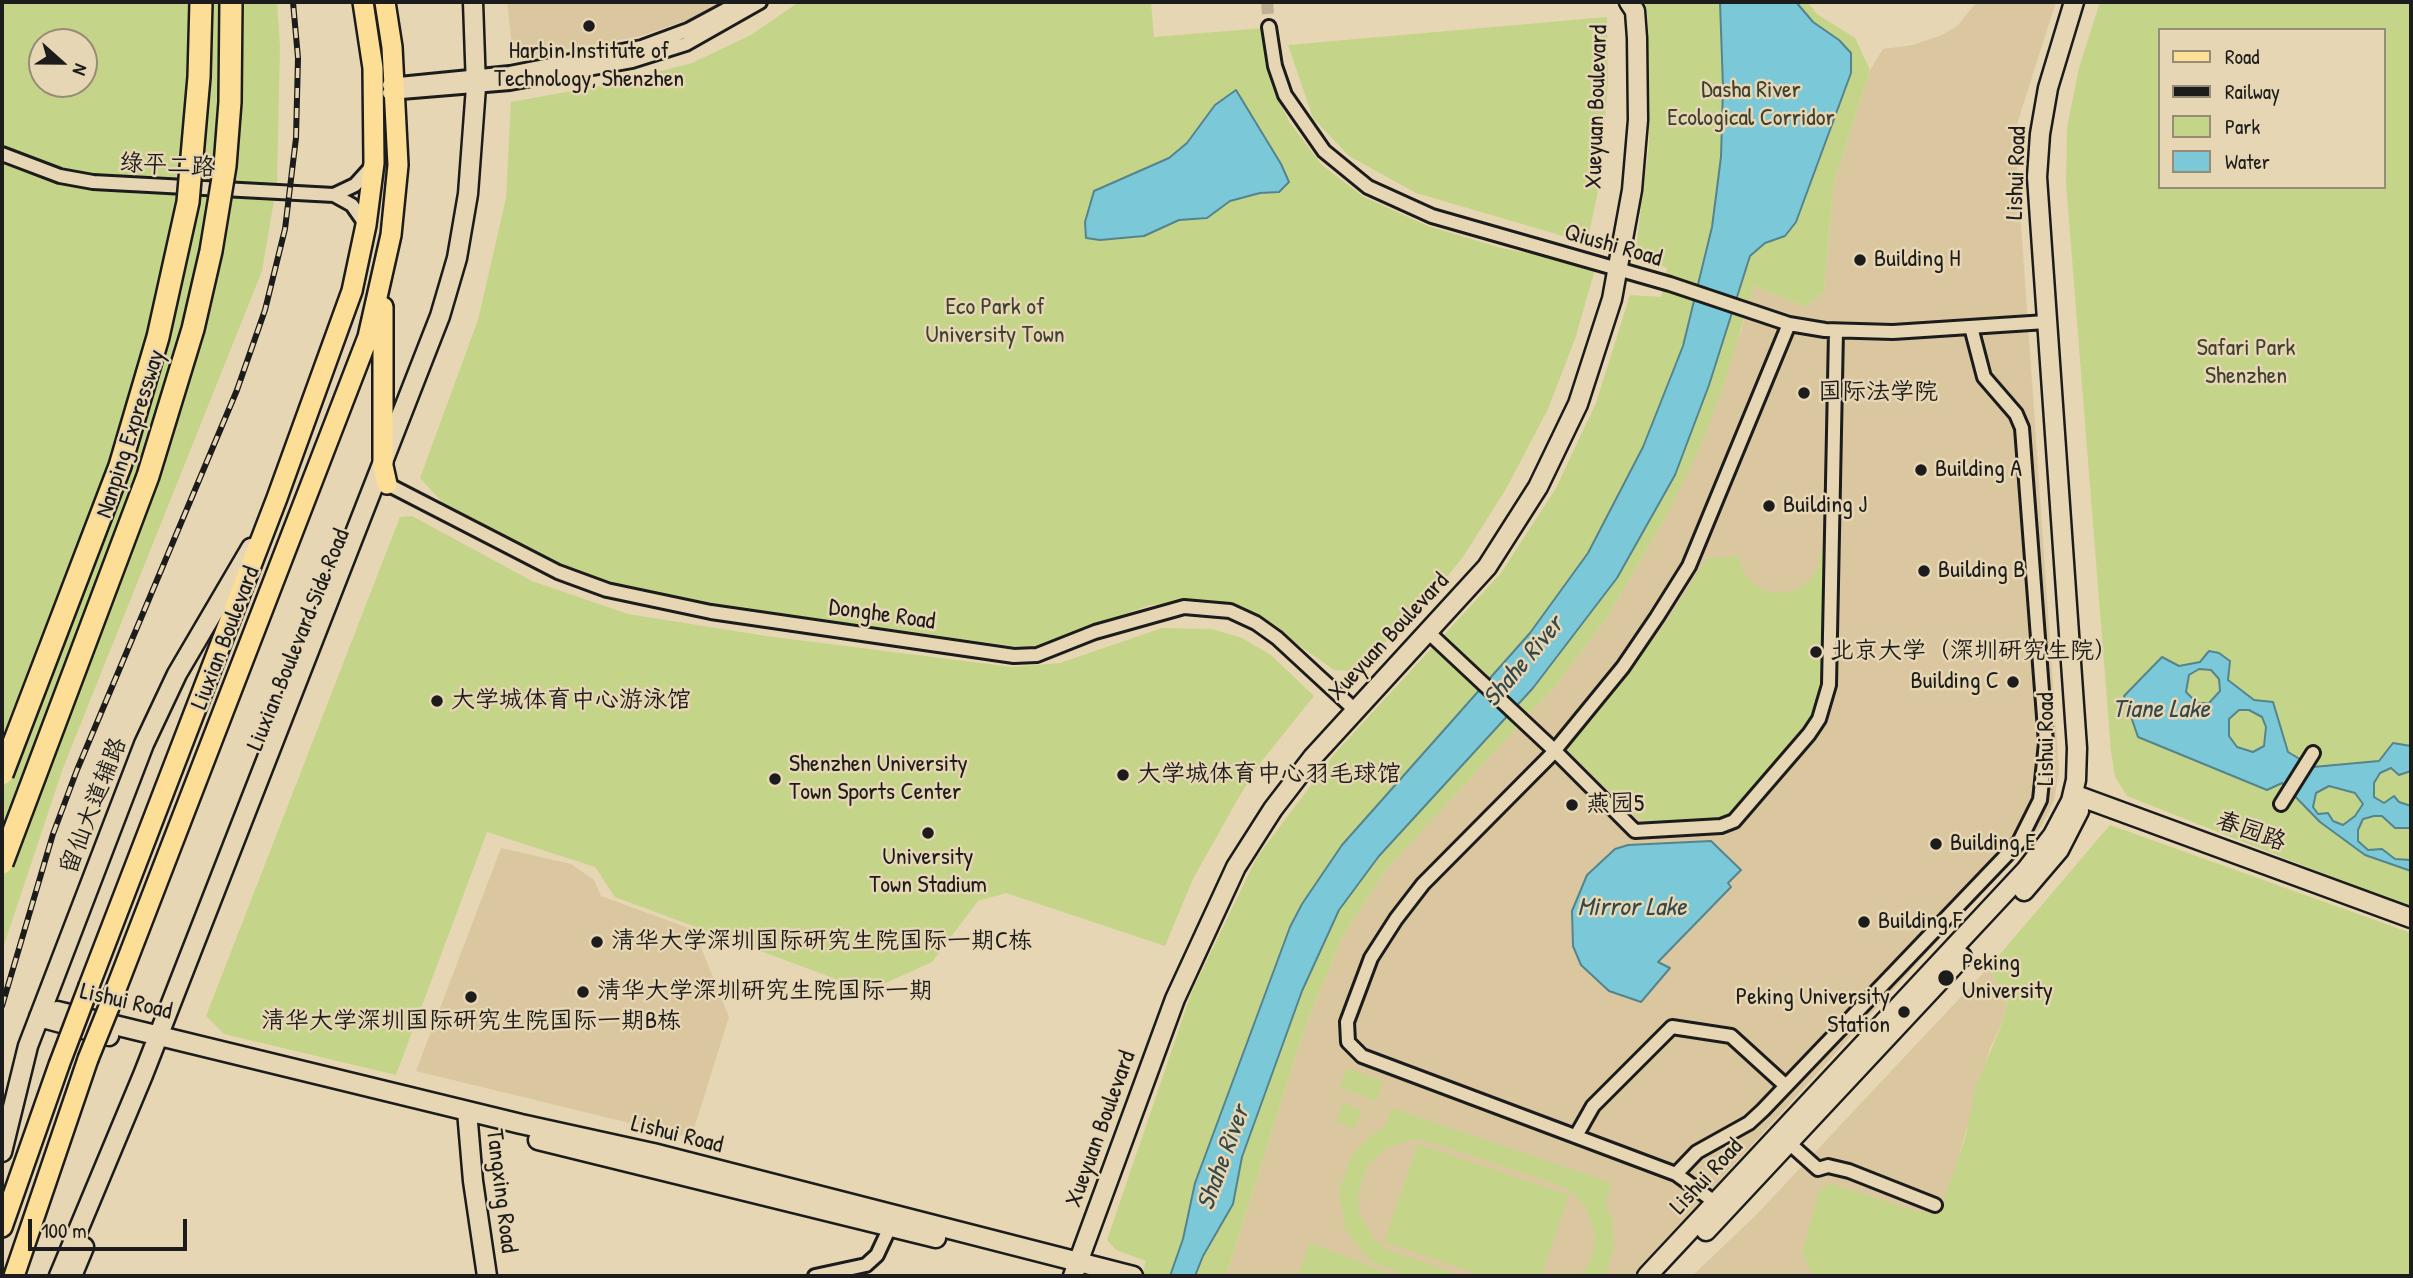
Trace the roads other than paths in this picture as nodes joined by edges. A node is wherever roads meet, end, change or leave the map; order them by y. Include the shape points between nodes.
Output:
1 (201, 2) edge
2 (231, 2) edge
3 (363, 2) edge
4 (385, 2) edge
5 (473, 2) edge
6 (482, 2) edge
7 (740, 2) edge
8 (760, 2) edge
9 (2074, 2) edge
10 (2084, 2) edge
11 (1629, 3) edge
12 (1269, 27) tunnel mouth
13 (482, 81) junction
14 (395, 89) junction
15 (374, 91) junction
16 (2, 154) edge
17 (374, 163) junction
18 (334, 195) junction
19 (366, 226) junction
20 (1613, 268) junction
21 (384, 272) junction
22 (2046, 322) junction
23 (1789, 324) junction
24 (1971, 327) junction
25 (1836, 331) junction
26 (385, 475) junction
27 (277, 498) junction
28 (1428, 632) junction
29 (1351, 706) junction
30 (1554, 750) junction
31 (2313, 753) dead end
32 (2, 775) edge
33 (2078, 796) junction
34 (2281, 804) dead end
35 (2, 863) edge
36 (2411, 918) edge
37 (39, 1017) junction
38 (161, 1042) junction
39 (1786, 1086) junction
40 (467, 1117) junction
41 (1576, 1136) junction
42 (1788, 1143) junction
43 (2, 1152) edge
44 (1676, 1174) junction
45 (1716, 1203) junction
46 (1935, 1205) dead end
47 (2, 1227) edge
48 (890, 1227) junction
49 (1073, 1270) edge
50 (1125, 1274) edge
51 (14, 1276) edge
52 (59, 1276) edge
53 (72, 1276) edge
54 (487, 1276) edge
55 (815, 1276) edge
56 (1647, 1276) edge
57 (1662, 1276) edge

1 - 32 highway, Nanping Expressway, bridge via 188,202 158,337 120,466
2 - 35 highway, Nanping Expressway, bridge via 225,166 192,328 148,476
3 - 15 main road, Liuxian Boulevard
4 - 14 main road, Liuxian Boulevard
5 - 13 main road, Liuxian Boulevard Side Road
6 - 13 main road, Liuxian Boulevard Side Road
7 - 13 street via 688,30 642,47
8 - 13 street via 703,36 653,56 605,67
9 - 22 main road, Lishui Road via 2048,88 2040,134 2038,215
10 - 33 main road, Lishui Road via 2056,91 2048,134 2046,188 2088,751
11 - 20 main road, Xueyuan Boulevard via 1624,12 1626,108
12 - 20 street, Qiushi Road via 1285,95 1310,134 1345,171 1432,216
13 - 14 street
13 - 26 main road, Liuxian Boulevard Side Road via 478,197 467,258 439,351
14 - 15 street
14 - 21 main road, Liuxian Boulevard via 398,165
15 - 17 main road, Liuxian Boulevard
16 - 18 street, 绿平二路 via 93,183
17 - 18 street via 355,186
17 - 19 main road, Liuxian Boulevard
18 - 19 street via 352,205
19 - 27 main road, Liuxian Boulevard via 340,330
20 - 23 street, Qiushi Road
20 - 28 main road, Xueyuan Boulevard via 1595,358 1554,458 1493,559
20 - 29 main road, Xueyuan Boulevard via 1576,379 1516,504 1472,568
21 - 26 main road
21 - 51 main road, Liuxian Boulevard, bridge via 359,365 88,1059
22 - 24 street, Qiushi Road
22 - 33 main road, Lishui Road
23 - 25 street, Qiushi Road
23 - 30 street via 1689,565 1623,667
24 - 25 street, Qiushi Road
24 - 39 street via 1983,377 2022,428 2046,743 2040,800 2019,842
25 - 30 street via 1829,685 1819,719 1809,734 1734,821 1647,832 1635,831
26 - 29 street, Donghe Road via 558,572 607,590 711,612 1014,656 1037,655 1108,628 1184,607 1230,611 1277,638
26 - 38 main road, Liuxian Boulevard Side Road
27 - 37 main road, 留仙大道辅路 via 159,710
27 - 47 main road, Liuxian Boulevard, bridge via 59,1065
28 - 29 main road, Xueyuan Boulevard
28 - 30 street
29 - 49 main road, Xueyuan Boulevard via 1308,744 1271,793 1203,908 1162,999
30 - 41 street via 1423,884 1396,919 1371,958 1351,1007 1346,1034 1354,1051 1362,1056
31 - 34 street
33 - 36 main road, 春园路
33 - 42 main road, Lishui Road via 2066,837 2040,873
33 - 45 main road, Lishui Road via 2026,870
37 - 38 main road, Lishui Road via 57,1011
37 - 43 main road, 留仙大道辅路 via 21,1069
38 - 40 main road, Lishui Road
38 - 52 main road
38 - 53 main road, Liuxian Boulevard Side Road
39 - 41 street via 1731,1035 1672,1027 1593,1106
39 - 44 street via 1749,1123 1697,1152
40 - 48 main road, Lishui Road
40 - 49 main road, Lishui Road via 653,1153
40 - 54 main road, Tangxing Road
41 - 44 street
42 - 46 street via 1818,1169 1828,1166 1849,1171
42 - 57 main road, Lishui Road
44 - 45 street
45 - 56 main road, Lishui Road
48 - 49 main road, Lishui Road
48 - 55 street via 877,1255 866,1265
49 - 50 main road, Lishui Road

